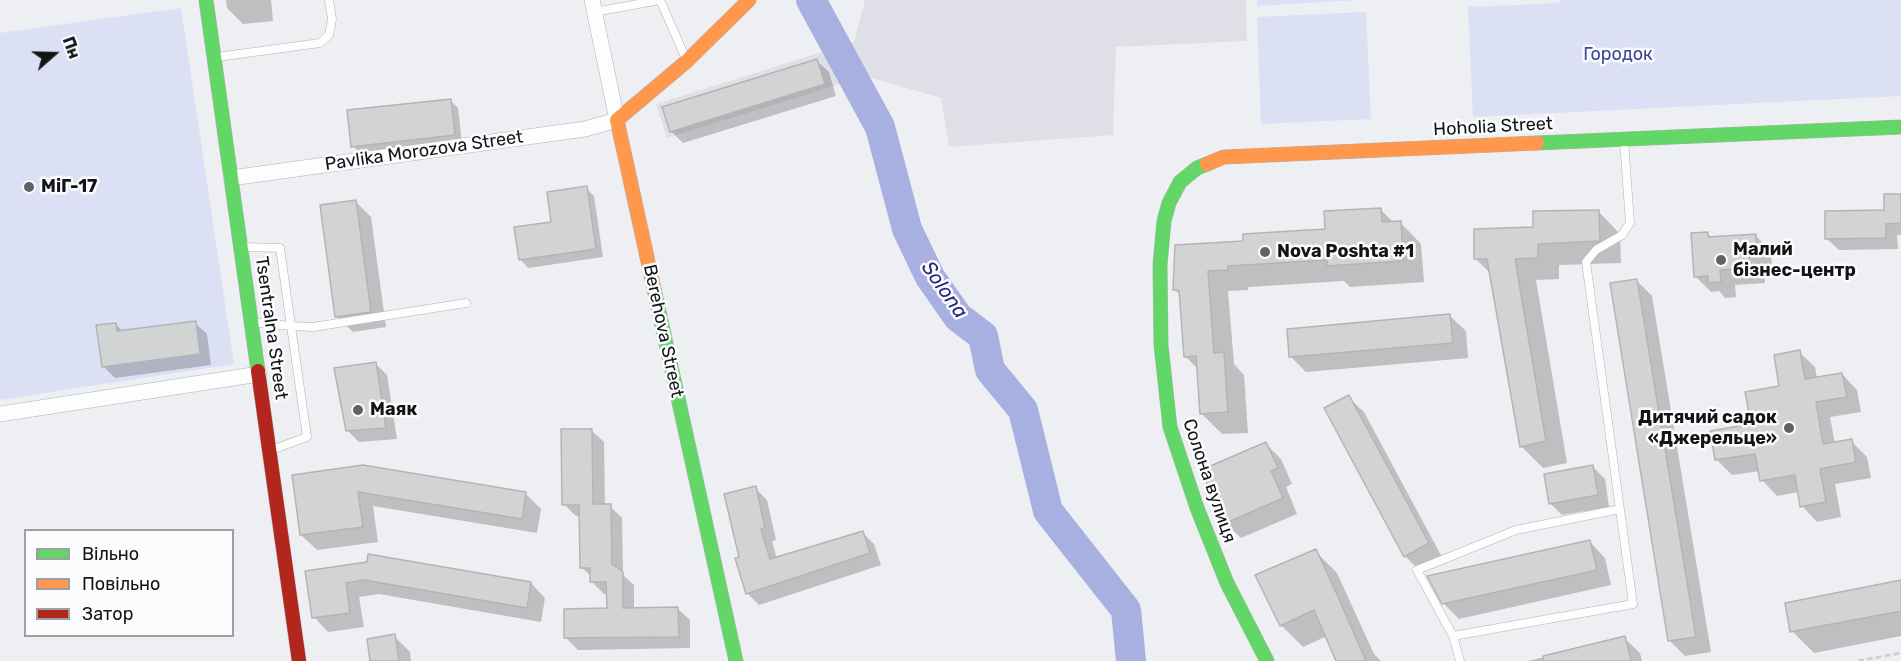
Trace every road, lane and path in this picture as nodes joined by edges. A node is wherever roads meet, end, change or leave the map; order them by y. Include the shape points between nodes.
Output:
1 (206, 0) edge
2 (329, 0) edge
3 (660, 0) edge
4 (749, 0) edge
5 (593, 6) edge
6 (214, 58) junction
7 (687, 61) junction
8 (616, 120) junction
9 (1901, 127) edge
10 (1624, 139) junction
11 (231, 178) junction
12 (241, 246) junction
13 (1160, 265) joint
14 (466, 303) dead end
15 (252, 322) junction
16 (291, 326) junction
17 (259, 374) junction
18 (0, 414) edge
19 (270, 450) junction
20 (1620, 509) junction
21 (1453, 636) junction
22 (1901, 653) edge
23 (299, 661) edge
24 (736, 661) edge
25 (1267, 661) edge
26 (1460, 661) edge
27 (1858, 661) edge

1 - 6 street, Tsentralna Street
2 - 6 lane via 329,35 320,43
3 - 5 lane
3 - 7 lane
4 - 7 street
5 - 8 street, Berehova Street
6 - 11 street, Tsentralna Street
7 - 8 street
8 - 11 street, Pavlika Morozova Street via 573,130
8 - 24 street, Berehova Street
9 - 10 street, Hoholia Street
10 - 13 street, Hoholia Street via 1217,159 1180,182 1169,202
10 - 20 lane via 1630,223 1622,236 1596,250 1586,262
11 - 12 street, Tsentralna Street
12 - 15 street, Tsentralna Street
12 - 16 lane via 280,248
13 - 25 street, Солона вулиця via 1161,345 1170,427 1227,583
14 - 16 lane via 313,327
15 - 16 lane
15 - 17 street, Tsentralna Street
16 - 19 lane via 307,437
17 - 18 street
17 - 19 street, Tsentralna Street
19 - 23 street, Tsentralna Street
20 - 21 lane via 1633,604
20 - 21 lane via 1516,530 1417,570
21 - 26 lane
22 - 27 path

